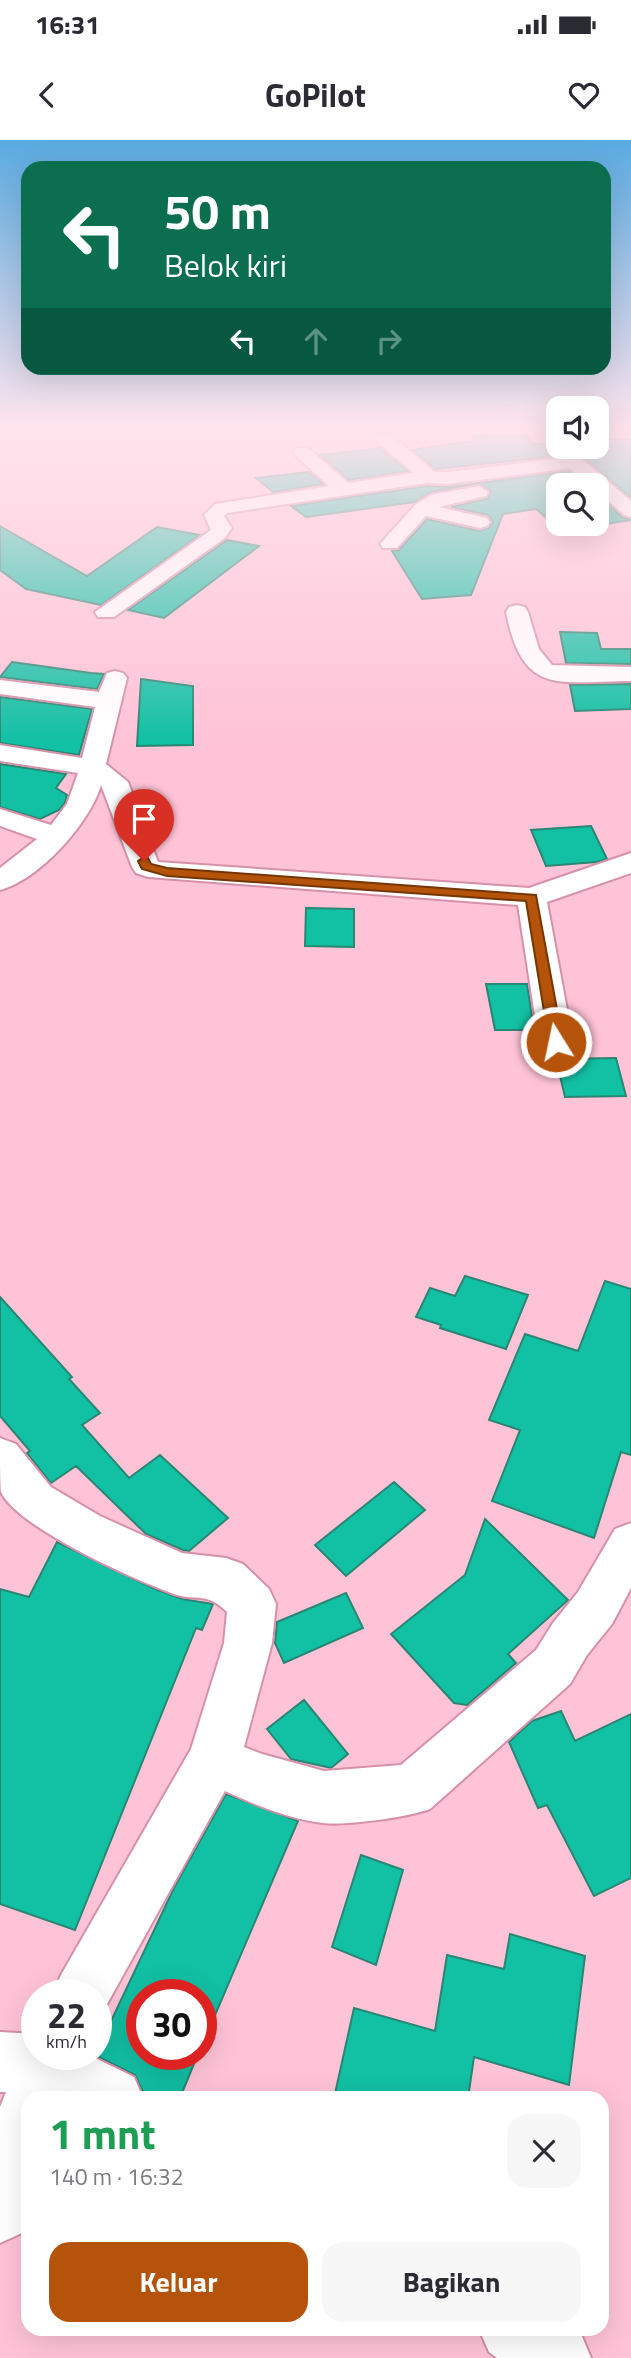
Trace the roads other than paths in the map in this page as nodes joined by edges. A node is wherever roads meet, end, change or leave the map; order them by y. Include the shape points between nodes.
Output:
1 (217, 535) edge
2 (399, 535) edge
3 (390, 544) dead end
4 (106, 612) dead end
5 (517, 612) dead end
6 (631, 674) edge
7 (0, 687) edge
8 (0, 754) edge
9 (92, 767) junction
10 (0, 817) edge
11 (56, 836) junction
12 (631, 862) edge
13 (0, 881) edge
14 (531, 898) junction
15 (556, 1042) dead end
16 (0, 1457) edge
17 (631, 1544) edge
18 (214, 1760) junction
19 (90, 1979) edge
20 (30, 2078) edge
21 (84, 2091) edge
22 (21, 2118) edge
23 (0, 2211) edge
24 (523, 2336) edge
25 (557, 2358) edge

1 - 4 street
2 - 3 street
5 - 6 street via 523,644 541,671
7 - 9 street via 112,690
8 - 9 street
9 - 11 street via 87,796
9 - 14 street via 115,782 146,867 158,871
10 - 11 street
11 - 13 street
12 - 14 street
14 - 15 street
16 - 18 street via 35,1501 84,1530 178,1574 226,1579 253,1604 248,1643
17 - 18 street via 595,1608 553,1667 411,1790 324,1797 260,1780
18 - 19 street
20 - 21 street
22 - 23 street
24 - 25 street

